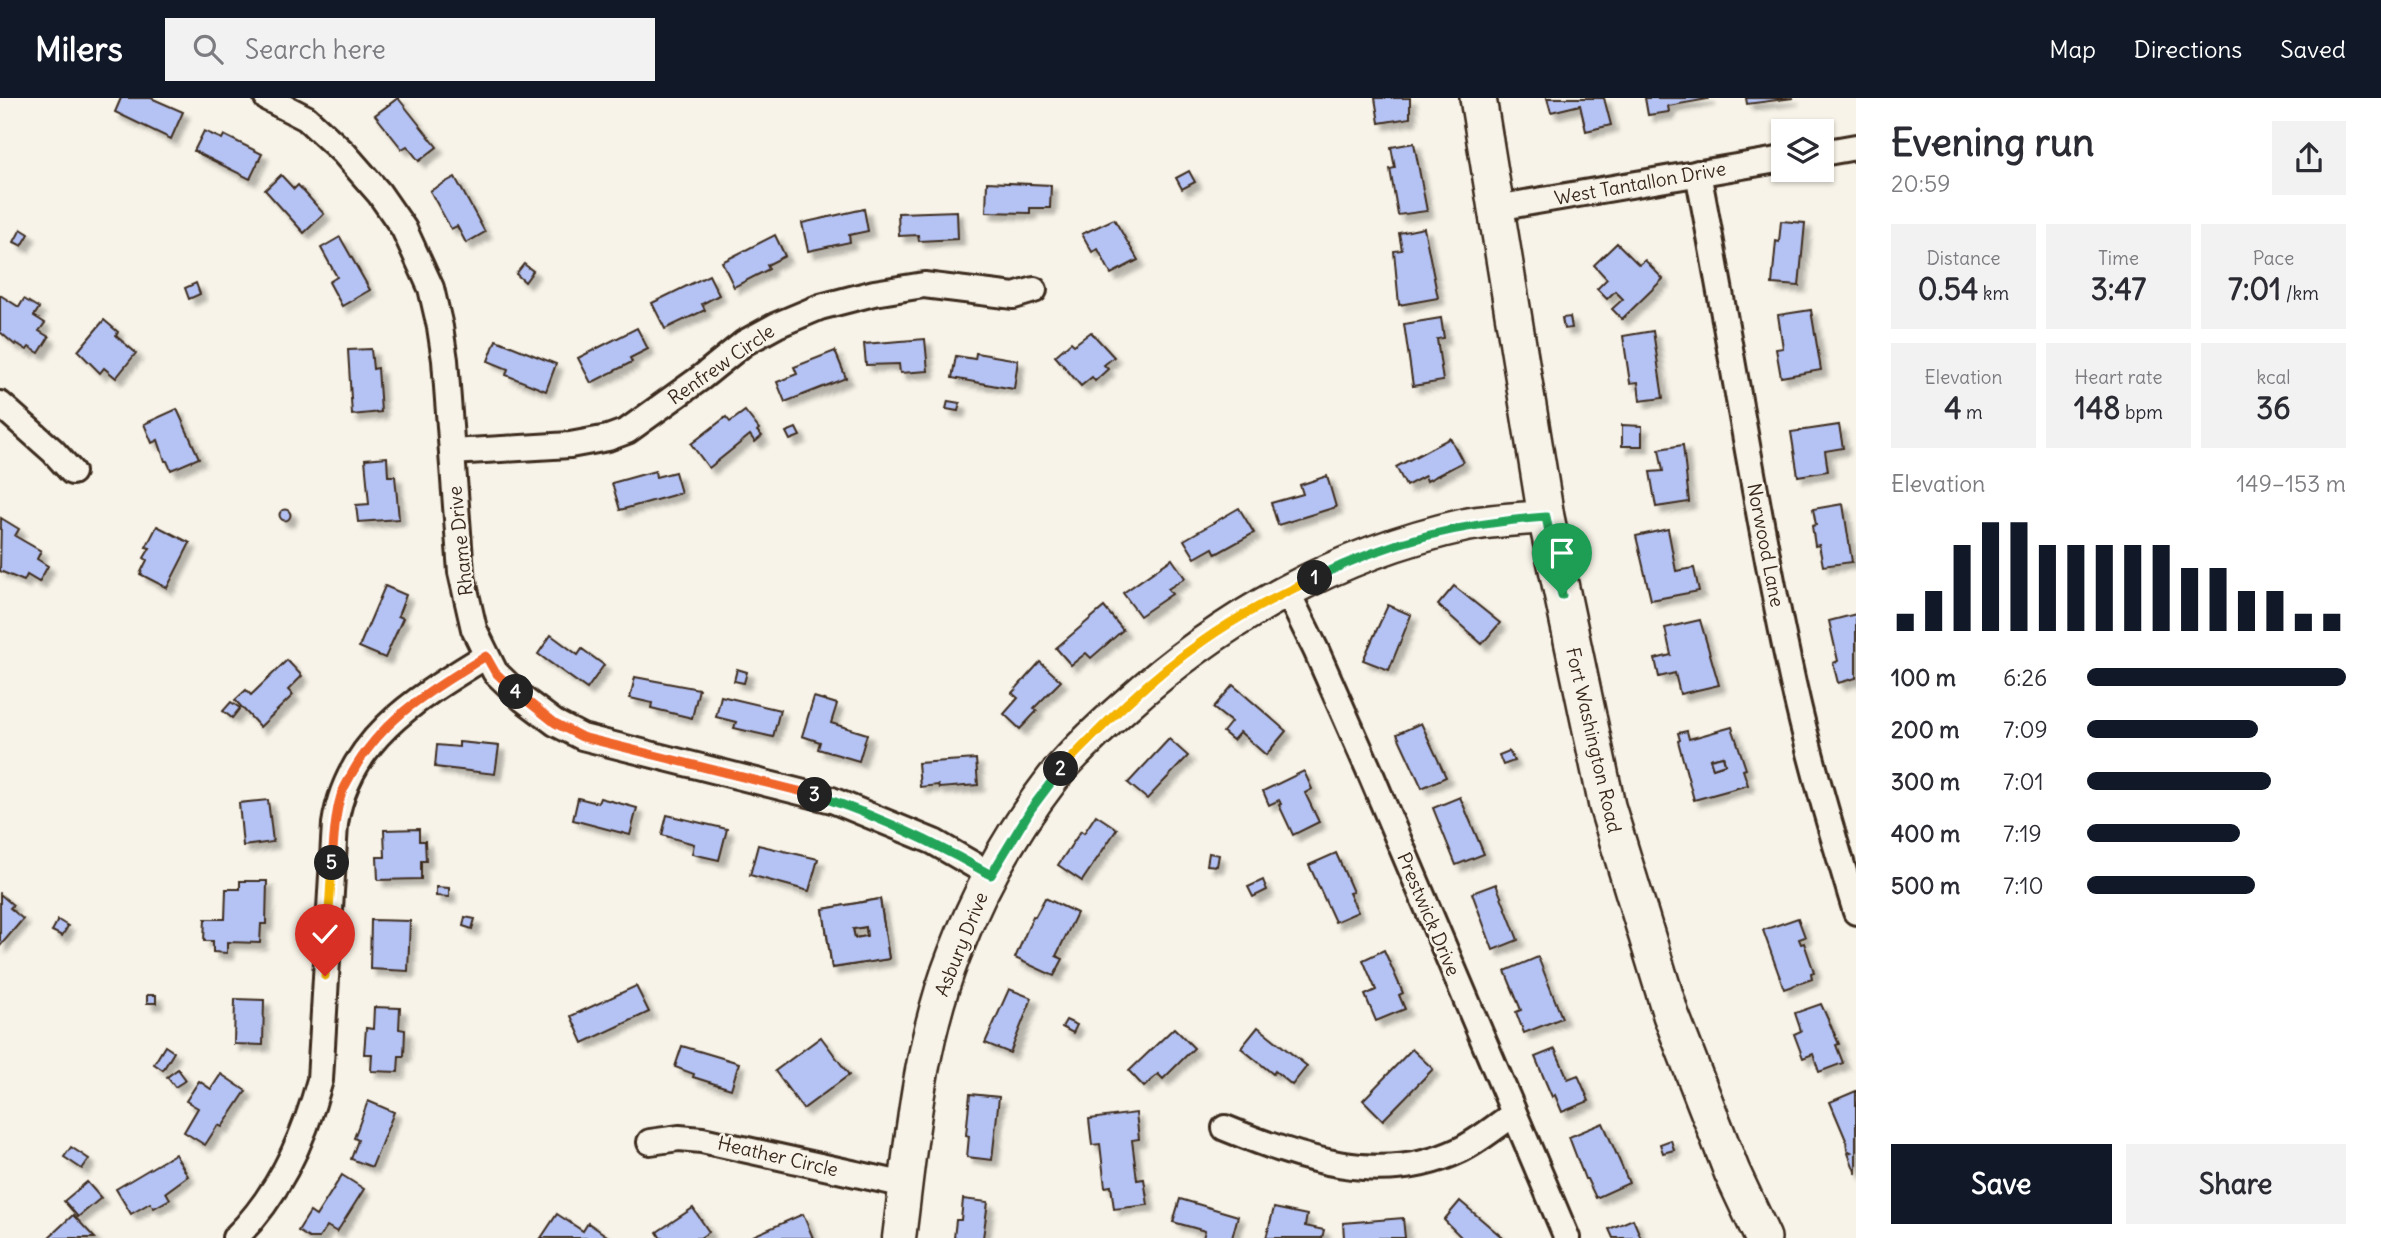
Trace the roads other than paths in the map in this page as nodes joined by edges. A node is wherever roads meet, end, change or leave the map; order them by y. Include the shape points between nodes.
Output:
1 (267, 98) edge
2 (1478, 98) edge
3 (1856, 147) edge
4 (1834, 151) edge
5 (1771, 161) edge
6 (1698, 173) junction
7 (1496, 208) junction
8 (1034, 290) dead end
9 (0, 404) edge
10 (452, 452) junction
11 (72, 472) dead end
12 (1546, 517) junction
13 (1287, 592) junction
14 (486, 656) junction
15 (991, 875) junction
16 (1856, 912) edge
17 (1514, 1114) junction
18 (1225, 1128) dead end
19 (650, 1142) dead end
20 (906, 1185) junction
21 (235, 1238) edge
22 (900, 1238) edge
23 (1567, 1238) edge
24 (1763, 1238) edge

1 - 10 street, Rhame Drive via 306,118 344,153 404,229 436,306
2 - 7 main road, Fort Washington Road
3 - 4 street
5 - 6 street, West Tantallon Drive
6 - 7 street, West Tantallon Drive
6 - 16 street, Norwood Lane via 1793,684 1820,795
7 - 12 main road, Fort Washington Road
8 - 10 street, Renfrew Circle via 1014,296 924,285 820,307 744,343 617,434 570,445
9 - 11 street
10 - 14 street, Rhame Drive via 461,572 474,628
12 - 13 street, Asbury Drive via 1469,525 1417,537 1370,552
12 - 24 main road, Fort Washington Road via 1606,806 1671,1014 1732,1172
13 - 15 street, Asbury Drive via 1202,641 1100,728 1054,776
13 - 17 street, Prestwick Drive via 1364,758
14 - 15 street, Rhame Drive via 495,672 523,699 582,737 832,800 934,842
14 - 21 street via 395,717 372,743 341,795 335,824 320,1080 290,1161 257,1217
15 - 20 street, Asbury Drive via 954,955 938,1003 926,1049
17 - 18 street via 1459,1151 1388,1169 1359,1169 1324,1161
17 - 23 street, Prestwick Drive
19 - 20 street, Heather Circle via 702,1140
20 - 22 street, Asbury Drive

